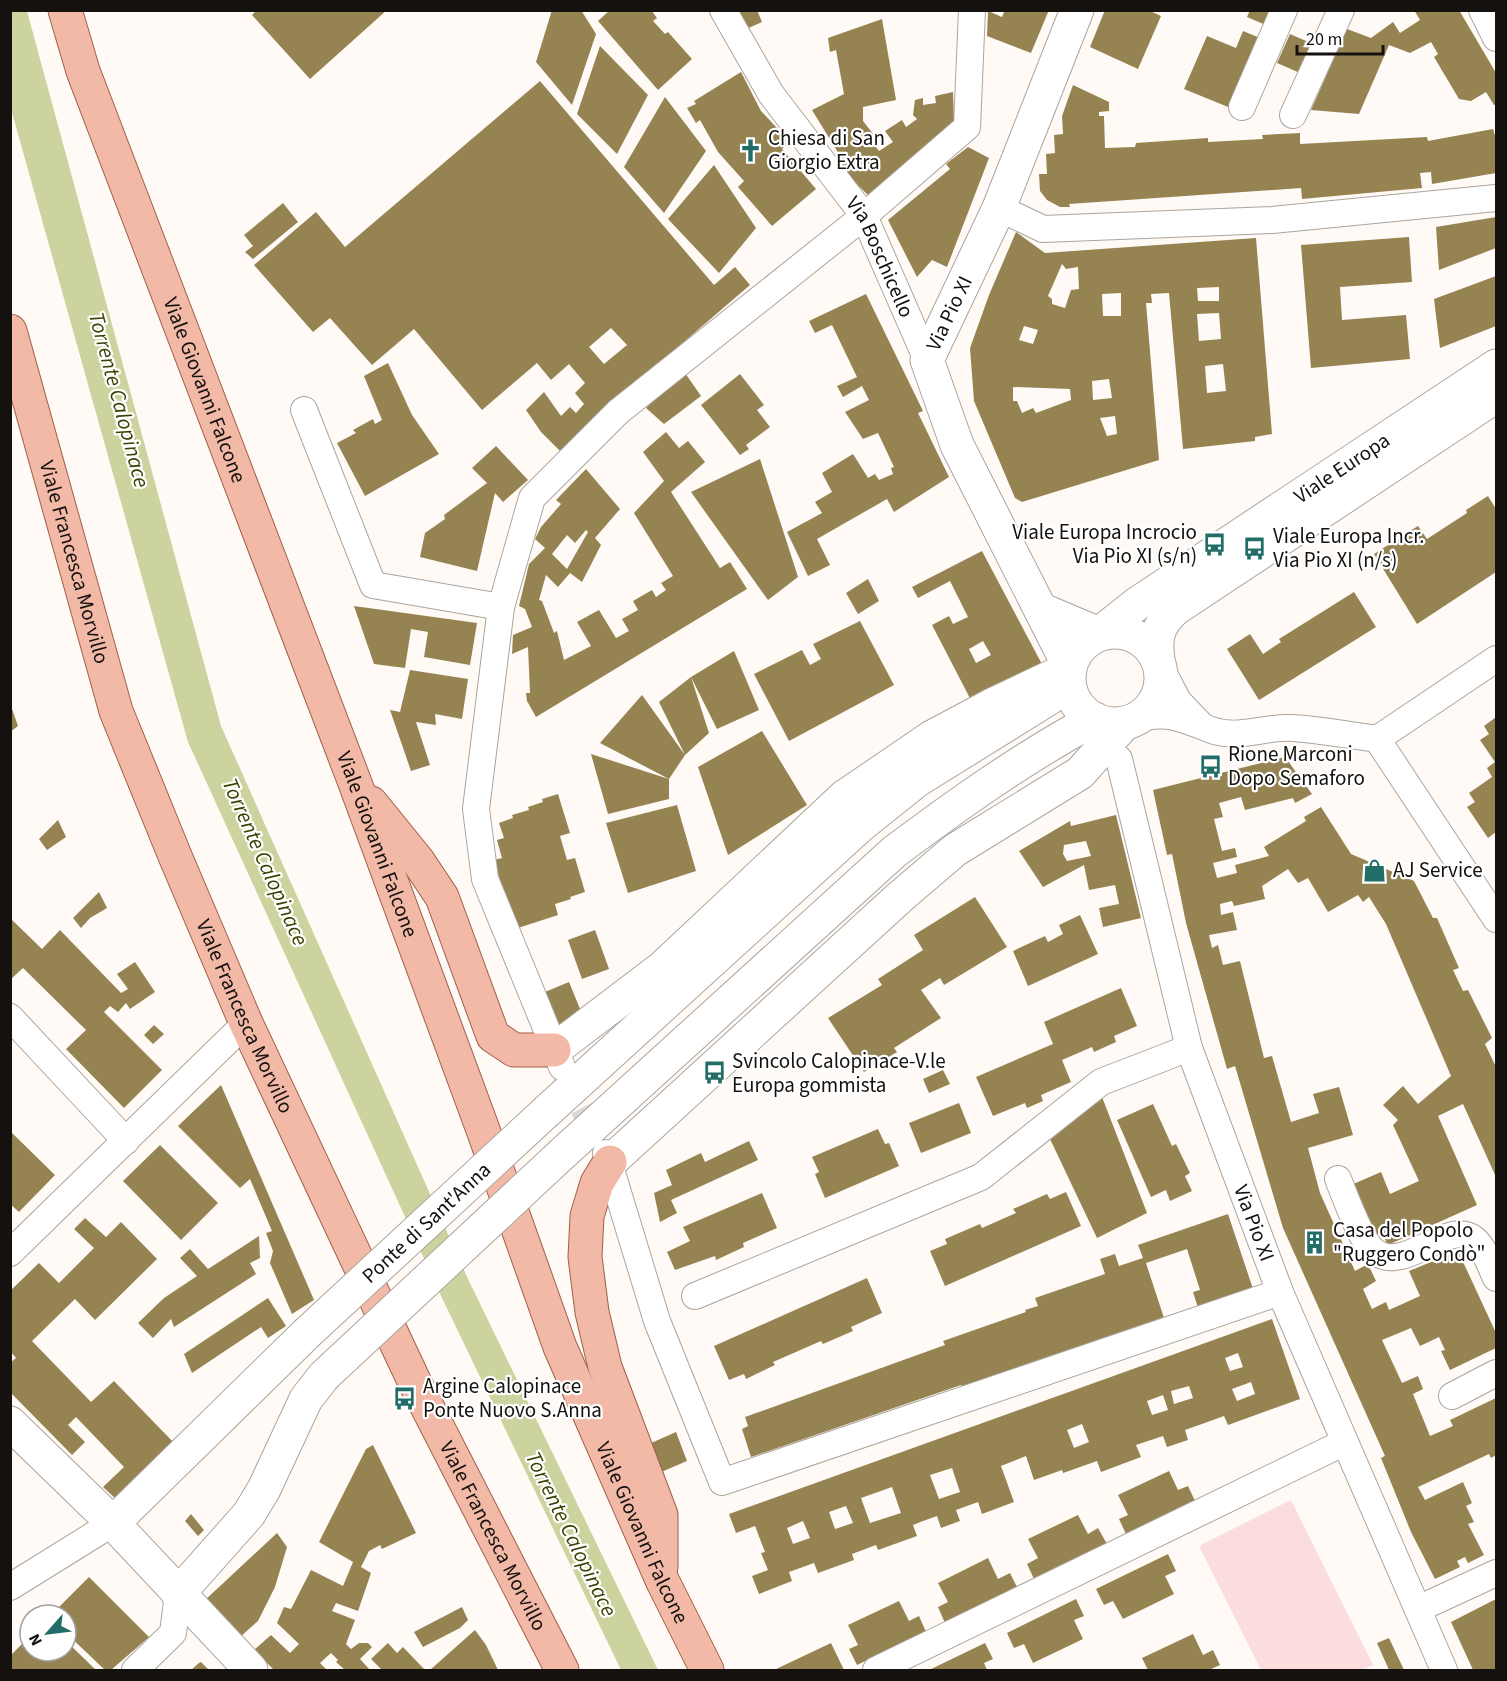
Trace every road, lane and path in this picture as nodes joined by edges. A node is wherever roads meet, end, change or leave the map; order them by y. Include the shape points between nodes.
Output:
1 (65, 10) edge
2 (723, 10) edge
3 (972, 10) edge
4 (1077, 10) edge
5 (1284, 10) edge
6 (1341, 10) edge
7 (1482, 10) edge
8 (1497, 38) edge
9 (1242, 107) dead end
10 (1293, 115) dead end
11 (1497, 198) edge
12 (999, 208) junction
13 (864, 216) junction
14 (10, 331) edge
15 (927, 360) junction
16 (1497, 366) edge
17 (1497, 396) edge
18 (304, 410) dead end
19 (501, 607) junction
20 (1042, 610) junction
21 (1099, 634) junction
22 (1497, 658) edge
23 (1159, 664) junction
24 (1070, 673) junction
25 (1202, 726) junction
26 (1117, 728) junction
27 (1377, 739) junction
28 (355, 783) junction
29 (1497, 919) edge
30 (10, 1017) edge
31 (246, 1023) junction
32 (1188, 1048) junction
33 (558, 1059) junction
34 (126, 1141) junction
35 (608, 1157) junction
36 (1338, 1179) dead end
37 (12, 1249) edge
38 (1497, 1278) edge
39 (1280, 1292) junction
40 (695, 1296) dead end
41 (1497, 1373) edge
42 (1452, 1396) dead end
43 (10, 1423) edge
44 (1345, 1442) junction
45 (113, 1523) junction
46 (1497, 1573) edge
47 (662, 1580) junction
48 (10, 1587) edge
49 (178, 1594) junction
50 (1418, 1608) junction
51 (135, 1671) edge
52 (251, 1671) edge
53 (562, 1671) edge
54 (707, 1671) edge
55 (876, 1671) edge
56 (1444, 1671) edge

1 - 28 main road, Viale Giovanni Falcone via 83,71
2 - 13 street, Via Boschicello via 771,94
3 - 13 street via 967,127
4 - 12 street, Via Pio XI
5 - 9 street
6 - 10 street
7 - 8 street
11 - 12 street via 1272,220 1043,229
12 - 15 street, Via Pio XI
13 - 15 street, Via Boschicello
13 - 19 street via 618,412 532,498
14 - 31 main road, Viale Francesca Morvillo via 116,711
15 - 20 street, Via Pio XI via 957,445
16 - 21 street, Viale Europa via 1138,603
17 - 23 street, Viale Europa via 1175,609 1160,626 1155,641
18 - 19 street via 373,585
19 - 33 street via 476,809 485,879
20 - 21 street
20 - 24 street, Via Pio XI
21 - 23 street via 1130,634 1154,652
21 - 24 street via 1076,653
22 - 27 street
23 - 25 street via 1178,701
23 - 26 street via 1162,681 1151,708
24 - 26 street via 1074,698 1083,711
24 - 33 street via 992,705 932,737 844,797 662,968
24 - 45 street, Ponte di Sant'Anna, bridge via 1052,696 916,782 861,825 306,1334
25 - 26 street via 1154,714
25 - 27 street via 1227,735 1291,728
26 - 32 street, Via Pio XI
26 - 35 street via 1080,773 948,857
26 - 49 street, Ponte di Sant'Anna, bridge via 1061,737 894,852 563,1153 324,1376 306,1399 249,1514
27 - 29 street
28 - 33 main road via 442,897 493,1036 514,1050
28 - 47 main road, Viale Giovanni Falcone via 560,1347
30 - 34 street
31 - 34 street
31 - 53 main road, Viale Francesca Morvillo via 416,1383
32 - 39 street, Via Pio XI
32 - 40 street via 1101,1082 981,1177
34 - 37 street
35 - 39 street via 657,1321 722,1482
35 - 47 main road via 587,1216 585,1257 592,1312 605,1367 661,1515
36 - 38 street via 1374,1252 1399,1258 1455,1234 1472,1237
39 - 44 street, Via Pio XI
41 - 42 street
43 - 45 street
44 - 50 street, Via Pio XI
44 - 55 street
45 - 48 street
45 - 49 street
46 - 50 street
47 - 54 main road, Viale Giovanni Falcone
49 - 51 street via 173,1633
49 - 52 street
50 - 56 street, Via Pio XI

